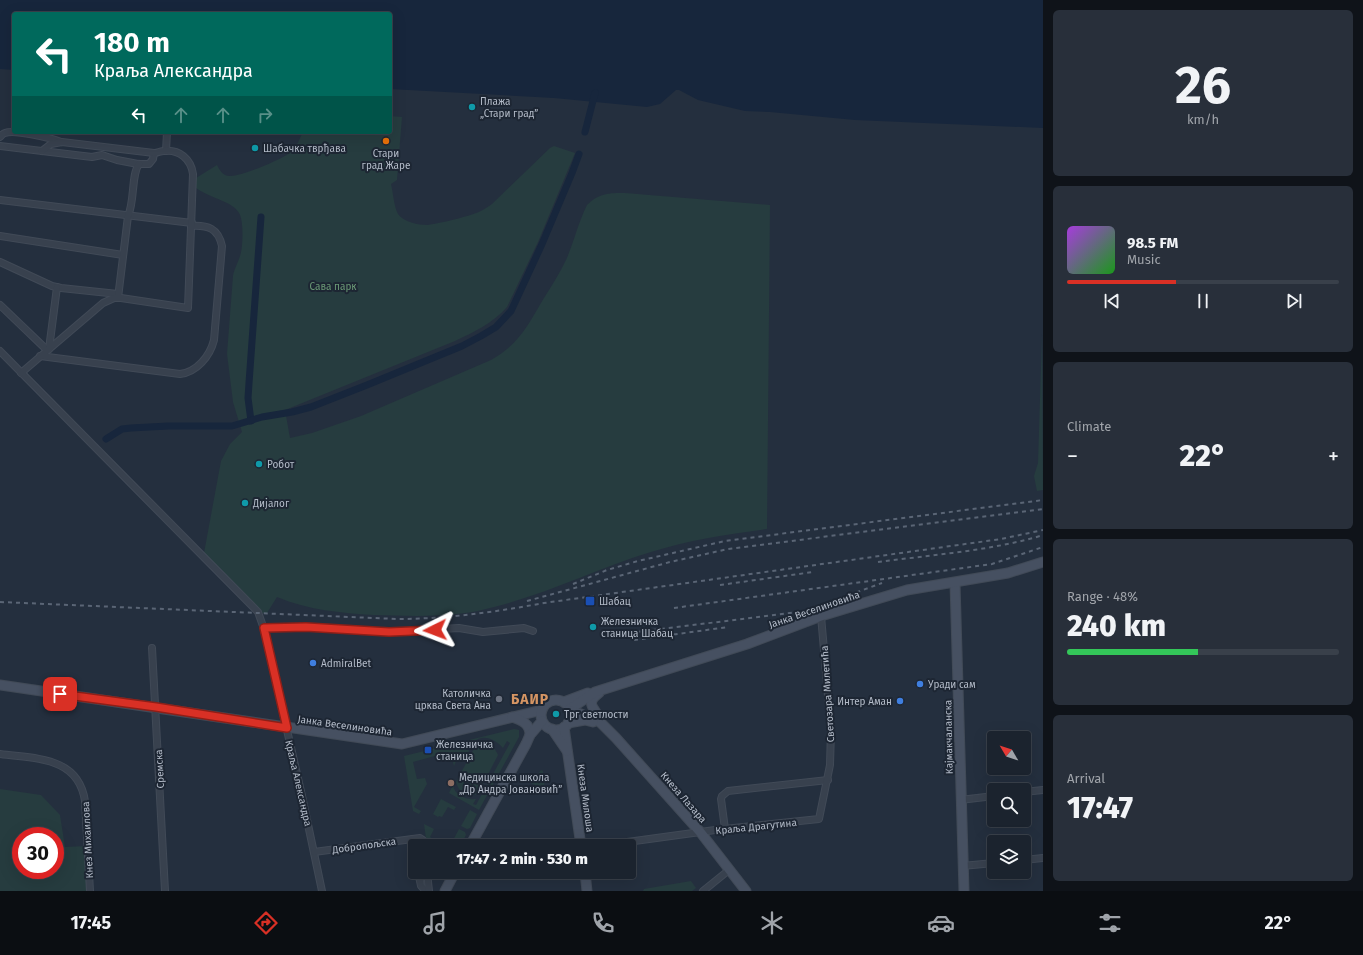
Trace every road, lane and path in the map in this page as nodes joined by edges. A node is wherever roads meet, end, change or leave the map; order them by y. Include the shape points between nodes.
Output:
1 (12, 132) edge
2 (24, 134) edge
3 (167, 134) edge
4 (0, 137) edge
5 (62, 142) junction
6 (0, 146) edge
7 (103, 147) junction
8 (42, 151) junction
9 (166, 151) junction
10 (154, 153) junction
11 (102, 155) junction
12 (139, 164) junction
13 (0, 200) edge
14 (128, 216) junction
15 (192, 225) junction
16 (0, 236) edge
17 (123, 255) junction
18 (0, 262) edge
19 (57, 287) junction
20 (118, 296) junction
21 (0, 305) edge
22 (48, 349) junction
23 (0, 351) edge
24 (40, 356) junction
25 (21, 373) junction
26 (1043, 562) edge
27 (955, 583) junction
28 (821, 616) junction
29 (264, 628) junction
30 (533, 631) dead end
31 (152, 648) dead end
32 (0, 685) edge
33 (606, 689) junction
34 (156, 707) junction
35 (568, 707) junction
36 (542, 716) junction
37 (512, 717) junction
38 (600, 722) junction
39 (566, 725) junction
40 (287, 728) junction
41 (551, 728) junction
42 (530, 735) junction
43 (526, 744) junction
44 (0, 754) edge
45 (569, 754) junction
46 (828, 780) junction
47 (1043, 790) edge
48 (1031, 791) edge
49 (987, 797) edge
50 (960, 800) junction
51 (819, 819) joint
52 (725, 829) junction
53 (700, 832) junction
54 (413, 839) edge
55 (422, 839) edge
56 (474, 839) edge
57 (580, 839) edge
58 (408, 840) edge
59 (636, 841) edge
60 (314, 852) junction
61 (1043, 858) edge
62 (1031, 859) edge
63 (987, 864) edge
64 (962, 866) junction
65 (729, 870) junction
66 (420, 879) edge
67 (427, 879) edge
68 (451, 879) edge
69 (586, 879) edge
70 (90, 891) edge
71 (164, 891) edge
72 (322, 891) edge
73 (428, 891) edge
74 (445, 891) edge
75 (587, 891) edge
76 (702, 891) edge
77 (746, 891) edge
78 (964, 891) edge

1 - 4 street via 5,132
2 - 5 street
3 - 9 street
5 - 7 street
5 - 8 street via 56,142
6 - 8 street
7 - 10 street
7 - 11 street
8 - 11 street via 92,157
9 - 10 street
9 - 15 street via 182,155 192,168
10 - 12 street via 149,164
11 - 12 street
12 - 14 street
13 - 14 street
14 - 15 street
14 - 17 street
15 - 20 street via 188,308
15 - 24 street via 213,229 219,236 222,246 214,340 209,352 197,367 180,374
16 - 17 street
17 - 20 street
18 - 19 street
19 - 20 street
19 - 22 street
20 - 22 street via 103,303
21 - 22 street
22 - 24 street
23 - 25 street, Краља Александра
24 - 25 street
25 - 29 street, Краља Александра via 255,608
26 - 27 main road, Јанка Веселиновића via 1008,573
27 - 28 main road, Јанка Веселиновића via 907,590
27 - 50 main road, Кајмакчаланска
28 - 33 main road, Јанка Веселиновића via 747,644
28 - 46 street, Светозара Милетића via 831,730
29 - 30 street via 306,627 389,632 459,628 483,632 524,628
29 - 40 street, Краља Александра
31 - 34 street, Сремска
32 - 34 main road, Јанка Веселиновића
33 - 35 main road, Јанка Веселиновића via 579,695
33 - 38 main road via 592,701
34 - 40 main road, Јанка Веселиновића
34 - 71 street, Сремска
35 - 36 main road via 560,700 553,700 548,702
35 - 38 main road, Кнеза Лазара
35 - 39 main road via 570,718
36 - 37 main road, Јанка Веселиновића
36 - 41 main road
36 - 42 main road
37 - 40 main road, Јанка Веселиновића via 402,744
37 - 42 main road via 527,724
38 - 39 main road via 586,720
38 - 53 main road, Кнеза Лазара
39 - 41 main road via 558,729
39 - 45 main road, Кнеза Милоша
40 - 60 street, Краља Александра
41 - 43 main road via 536,735
41 - 45 main road, Кнеза Милоша
42 - 43 main road
43 - 56 main road
44 - 70 street, Кнез Михаилова via 55,762 76,778 85,801
45 - 57 main road, Кнеза Милоша
46 - 51 street, Светозара Милетића
46 - 52 street via 728,791 721,799
47 - 48 street
49 - 50 street
50 - 64 main road, Кајмакчаланска
51 - 52 street, Краља Драгутина
52 - 53 street, Краља Драгутина
53 - 59 street, Краља Драгутина
53 - 65 main road, Кнеза Лазара
54 - 55 street
58 - 60 street, Добропољска
60 - 72 street, Краља Александра
61 - 62 street
63 - 64 street
64 - 78 main road, Кајмакчаланска
65 - 76 street
65 - 77 main road, Кнеза Лазара
66 - 73 street via 421,886
67 - 73 street
68 - 74 main road
69 - 75 main road

